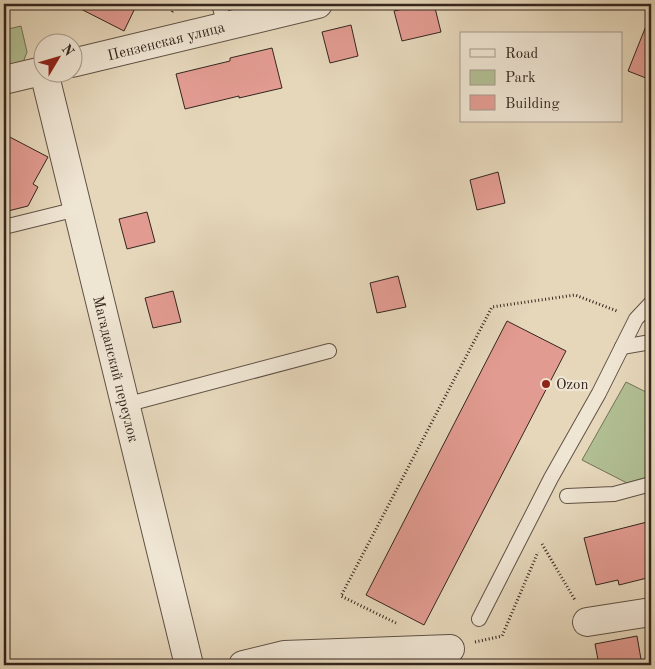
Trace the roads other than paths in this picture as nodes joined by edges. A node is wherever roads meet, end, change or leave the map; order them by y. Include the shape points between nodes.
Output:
1 (318, 4) edge
2 (222, 15) edge
3 (82, 61) edge
4 (32, 74) edge
5 (4, 80) edge
6 (46, 82) edge
7 (77, 208) junction
8 (4, 227) edge
9 (651, 303) edge
10 (651, 342) edge
11 (622, 347) junction
12 (329, 351) dead end
13 (125, 405) junction
14 (651, 484) edge
15 (567, 496) dead end
16 (651, 612) edge
17 (479, 619) dead end
18 (588, 622) road end
19 (450, 649) road end
20 (189, 665) edge
21 (243, 665) edge

1 - 2 street, Пензенская улица
2 - 3 street, Пензенская улица
4 - 5 street
6 - 7 street, Магаданский переулок
7 - 8 lane
7 - 13 street, Магаданский переулок
9 - 11 lane via 636,319
10 - 11 lane
11 - 17 lane
12 - 13 lane
13 - 20 street, Магаданский переулок
14 - 15 lane via 614,494
16 - 18 street
19 - 21 street via 284,655

